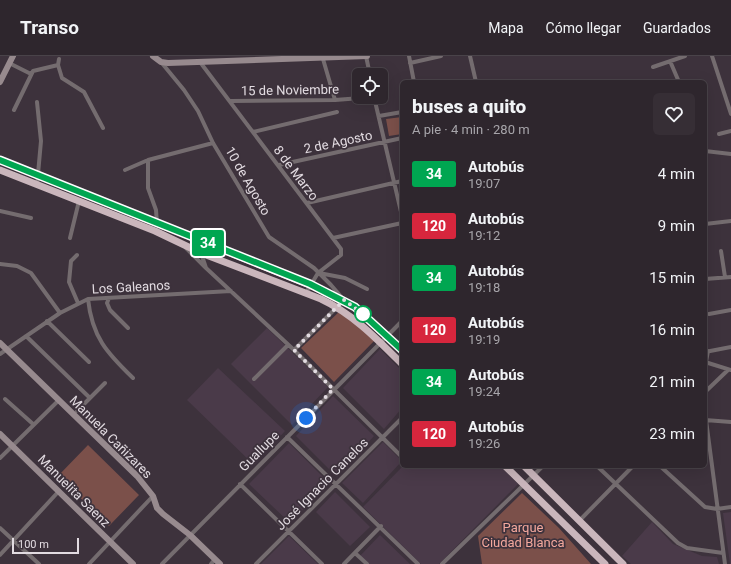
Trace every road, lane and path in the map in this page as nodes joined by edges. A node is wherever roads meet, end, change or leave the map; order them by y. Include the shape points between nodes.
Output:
1 (13, 56) edge
2 (153, 56) edge
3 (366, 56) edge
4 (409, 56) edge
5 (441, 56) edge
6 (470, 56) edge
7 (712, 56) edge
8 (290, 57) edge
9 (681, 57) edge
10 (240, 58) edge
11 (254, 58) edge
12 (278, 58) edge
13 (59, 59) dead end
14 (323, 59) junction
15 (670, 61) junction
16 (161, 62) junction
17 (200, 62) junction
18 (9, 63) junction
19 (410, 63) junction
20 (58, 65) junction
21 (653, 67) dead end
22 (369, 68) edge
23 (31, 74) junction
24 (414, 80) edge
25 (476, 80) edge
26 (678, 80) edge
27 (0, 82) edge
28 (352, 99) edge
29 (335, 100) junction
30 (231, 101) junction
31 (37, 102) dead end
32 (376, 104) edge
33 (14, 110) dead end
34 (337, 112) dead end
35 (400, 112) edge
36 (731, 114) edge
37 (379, 116) junction
38 (103, 128) dead end
39 (731, 131) edge
40 (253, 132) junction
41 (719, 134) dead end
42 (400, 138) edge
43 (385, 142) junction
44 (213, 143) junction
45 (707, 151) edge
46 (731, 154) edge
47 (0, 160) edge
48 (148, 160) junction
49 (279, 165) junction
50 (0, 170) edge
51 (125, 170) dead end
52 (39, 175) junction
53 (400, 182) edge
54 (395, 183) junction
55 (37, 185) junction
56 (79, 201) junction
57 (307, 204) junction
58 (400, 207) edge
59 (0, 211) edge
60 (31, 218) dead end
61 (731, 221) edge
62 (158, 223) junction
63 (400, 223) edge
64 (707, 224) edge
65 (155, 231) junction
66 (70, 238) dead end
67 (332, 238) junction
68 (204, 242) junction
69 (183, 245) junction
70 (721, 251) dead end
71 (201, 253) junction
72 (77, 255) dead end
73 (0, 264) edge
74 (206, 268) junction
75 (318, 273) junction
76 (725, 277) junction
77 (731, 277) edge
78 (707, 280) edge
79 (310, 284) junction
80 (367, 289) dead end
81 (231, 291) junction
82 (306, 293) junction
83 (109, 298) junction
84 (88, 299) junction
85 (344, 300) junction
86 (78, 302) junction
87 (338, 307) junction
88 (731, 310) edge
89 (60, 312) junction
90 (709, 314) dead end
91 (47, 321) junction
92 (400, 323) edge
93 (128, 328) dead end
94 (26, 336) junction
95 (388, 337) junction
96 (0, 343) edge
97 (382, 344) junction
98 (288, 345) junction
99 (731, 347) edge
100 (400, 348) edge
101 (6, 349) junction
102 (294, 350) junction
103 (707, 352) edge
104 (0, 354) edge
105 (89, 362) dead end
106 (400, 362) edge
107 (707, 362) edge
108 (729, 370) edge
109 (133, 378) dead end
110 (254, 379) dead end
111 (105, 383) dead end
112 (333, 389) junction
113 (707, 390) edge
114 (90, 398) junction
115 (6, 399) dead end
116 (59, 400) junction
117 (77, 411) dead end
118 (400, 420) edge
119 (707, 420) edge
120 (731, 422) edge
121 (33, 424) junction
122 (0, 434) edge
123 (707, 435) edge
124 (287, 436) junction
125 (382, 438) junction
126 (12, 445) junction
127 (400, 454) edge
128 (0, 458) edge
129 (507, 468) edge
130 (526, 468) edge
131 (541, 468) edge
132 (599, 468) edge
133 (631, 468) edge
134 (662, 468) edge
135 (533, 476) junction
136 (240, 484) junction
137 (336, 484) junction
138 (524, 484) junction
139 (616, 484) junction
140 (59, 492) junction
141 (153, 496) junction
142 (731, 507) edge
143 (717, 509) junction
144 (579, 521) junction
145 (381, 526) junction
146 (0, 528) edge
147 (289, 531) junction
148 (190, 535) junction
149 (13, 540) junction
150 (110, 542) junction
151 (355, 552) junction
152 (723, 553) junction
153 (0, 555) edge
154 (216, 562) edge
155 (39, 564) edge
156 (89, 564) edge
157 (133, 564) edge
158 (162, 564) edge
159 (256, 564) edge
160 (322, 564) edge
161 (344, 564) edge
162 (367, 564) edge
163 (418, 564) edge
164 (442, 564) edge
165 (605, 564) edge
166 (623, 564) edge
167 (725, 564) edge

1 - 18 street
2 - 16 street, 10 de Agosto
3 - 14 street
3 - 22 street
4 - 19 street
5 - 19 street
6 - 25 street
7 - 36 street
8 - 12 street
8 - 14 street
9 - 15 street
10 - 11 street
10 - 17 street
11 - 12 street
13 - 20 street
14 - 29 street
15 - 21 street
15 - 26 street
16 - 17 street
16 - 44 street, 10 de Agosto via 198,111
17 - 30 street, 8 de Marzo
18 - 23 street
18 - 27 street
19 - 24 street
20 - 23 street via 35,69
20 - 38 street via 64,81 84,92
23 - 33 street
28 - 29 street, 15 de Noviembre
29 - 30 street, 15 de Noviembre
30 - 40 street, 8 de Marzo
31 - 52 street via 41,141
32 - 37 street
34 - 40 street
35 - 37 street
37 - 43 street
39 - 41 street
40 - 49 street, 8 de Marzo
42 - 43 street, 2 de Agosto
43 - 49 street, 2 de Agosto
43 - 54 street
44 - 48 street
44 - 75 street, 10 de Agosto via 269,237
45 - 46 street
47 - 52 highway
48 - 51 street
48 - 62 street via 148,188
49 - 57 street, 8 de Marzo
50 - 55 highway
52 - 55 street
52 - 62 highway
53 - 54 street
54 - 57 street
54 - 58 street
55 - 56 highway
56 - 65 highway
56 - 66 street
57 - 67 street, 8 de Marzo
59 - 60 street
61 - 64 street
62 - 65 street
62 - 68 highway
63 - 67 street
65 - 69 highway
67 - 75 street, 8 de Marzo via 341,249 340,255
68 - 71 street
68 - 79 highway
69 - 71 highway
69 - 74 street
70 - 76 street
71 - 74 street
71 - 82 highway
72 - 86 street via 71,261 70,282
73 - 89 street via 17,266 31,273
74 - 81 street
75 - 79 street, 8 de Marzo
75 - 80 street via 345,278
75 - 85 street, 10 de Agosto
76 - 77 street
76 - 78 street
79 - 82 street, 8 de Marzo
79 - 85 highway
81 - 83 street, Los Galeanos
81 - 98 street
82 - 87 highway
83 - 84 street, Los Galeanos
83 - 93 street via 107,303 110,310
84 - 86 street, Los Galeanos
84 - 109 street via 95,329 105,351
85 - 87 street
85 - 95 highway
86 - 89 street, Los Galeanos
87 - 97 highway
87 - 102 street
88 - 90 street
89 - 91 street, Los Galeanos
91 - 94 street, Los Galeanos
91 - 105 street
92 - 95 street, Guallupe
94 - 101 street, Los Galeanos
94 - 114 street
95 - 97 street, Guallupe
95 - 100 highway
96 - 101 street, Manuela Cañizares
97 - 106 highway
97 - 112 street, Guallupe
98 - 102 street
98 - 110 street
99 - 103 street
101 - 104 street, Los Galeanos
101 - 116 street, Manuela Cañizares
102 - 112 street
107 - 108 street
108 - 113 street
111 - 114 street
112 - 124 street, Guallupe
112 - 125 street
114 - 117 street
115 - 121 street
116 - 121 street
116 - 141 street, Manuela Cañizares
118 - 125 street, José Ignacio Canelos
119 - 120 street
121 - 126 street
122 - 126 street, Manuelita Saenz
123 - 143 street
124 - 136 street, Guallupe
124 - 137 street
125 - 127 street
125 - 137 street, José Ignacio Canelos
126 - 128 street
126 - 140 street, Manuelita Saenz
129 - 138 highway
130 - 135 highway
131 - 135 street
132 - 139 street
133 - 139 street
134 - 143 street via 700,504
135 - 138 street
135 - 144 highway
136 - 147 street
136 - 148 street, Guallupe
137 - 145 street
137 - 147 street, José Ignacio Canelos
138 - 164 street
138 - 165 highway
139 - 144 street
139 - 152 street via 678,543 687,548
140 - 149 street
140 - 150 street, Manuelita Saenz
141 - 148 street, Manuela Cañizares via 157,508
141 - 150 street
142 - 143 street
143 - 152 street
144 - 166 highway
145 - 151 street
145 - 163 street
146 - 149 street
147 - 159 street, José Ignacio Canelos
147 - 160 street
148 - 154 street, Manuela Cañizares
148 - 158 street, Guallupe
149 - 153 street
149 - 155 street
150 - 156 street
150 - 157 street, Manuelita Saenz
151 - 161 street
151 - 162 street
152 - 167 street

